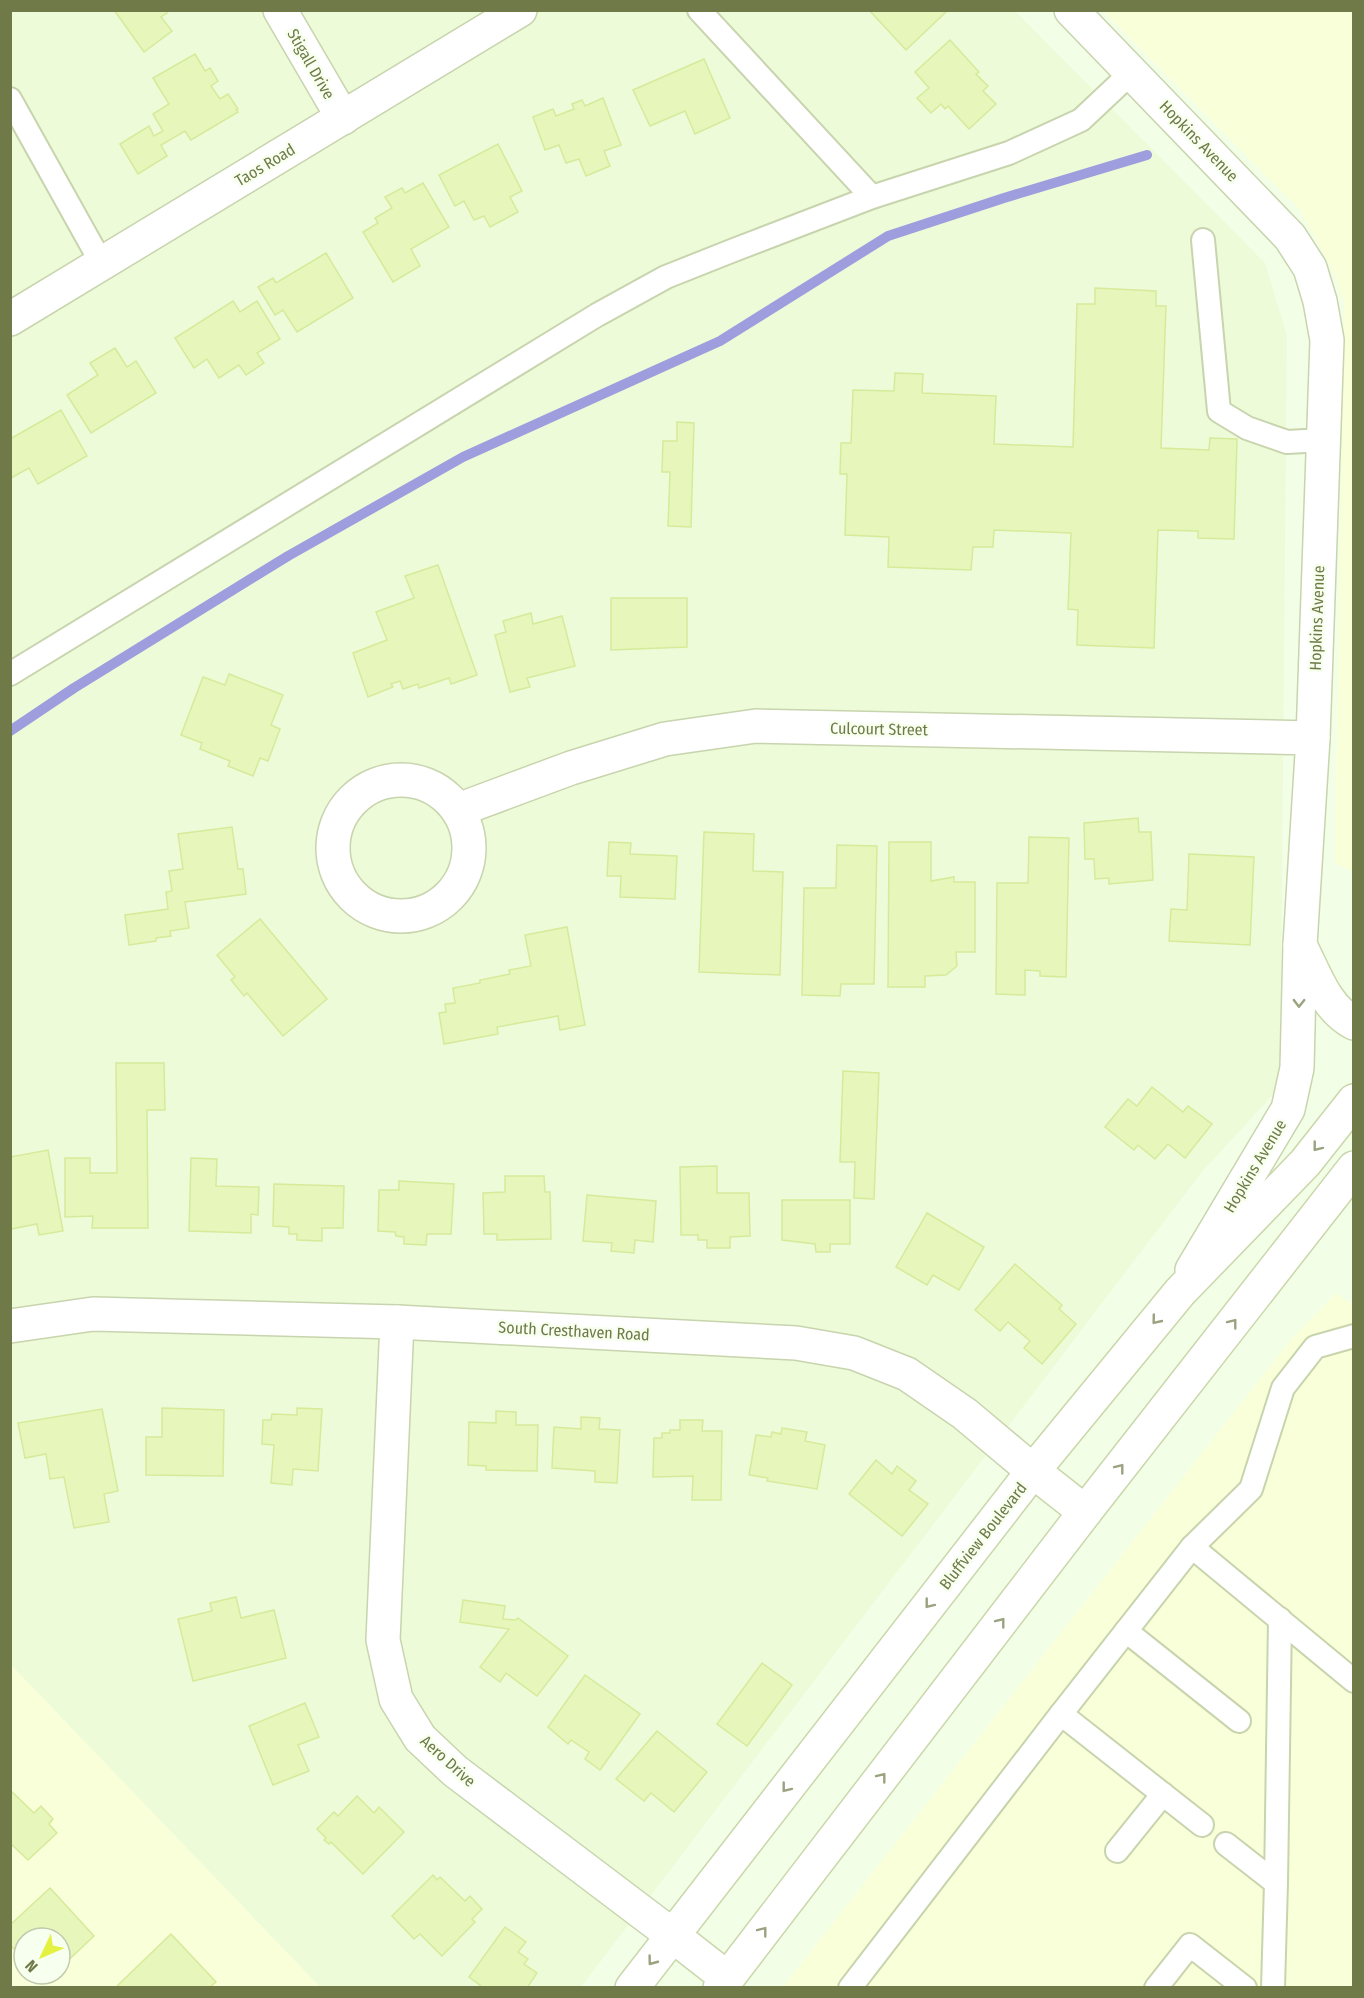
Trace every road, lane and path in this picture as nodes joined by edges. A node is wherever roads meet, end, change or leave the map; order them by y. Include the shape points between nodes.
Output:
1 (280, 10) edge
2 (520, 10) edge
3 (699, 10) edge
4 (1071, 10) edge
5 (1132, 72) junction
6 (10, 99) edge
7 (343, 118) junction
8 (872, 197) junction
9 (1203, 240) dead end
10 (102, 264) junction
11 (10, 319) edge
12 (1323, 441) junction
13 (10, 674) edge
14 (1313, 738) junction
15 (458, 810) junction
16 (1300, 945) junction
17 (1353, 1023) edge
18 (1353, 1101) edge
19 (1353, 1168) edge
20 (1338, 1201) edge
21 (1180, 1292) junction
22 (397, 1322) junction
23 (10, 1326) edge
24 (1353, 1336) edge
25 (1033, 1471) junction
26 (1086, 1512) junction
27 (1192, 1547) junction
28 (1280, 1619) junction
29 (1126, 1631) junction
30 (1349, 1669) edge
31 (1061, 1714) junction
32 (1239, 1721) dead end
33 (1163, 1794) junction
34 (1202, 1825) dead end
35 (1226, 1844) dead end
36 (1117, 1851) dead end
37 (1276, 1883) junction
38 (672, 1935) junction
39 (723, 1983) edge
40 (632, 1988) edge
41 (850, 1988) edge
42 (1156, 1988) edge
43 (1245, 1988) edge
44 (1273, 1988) edge

1 - 7 street, Stigall Drive
2 - 7 street, Taos Road
3 - 8 lane
4 - 5 street, Hopkins Avenue
5 - 8 lane via 1081,120 1009,153
5 - 12 street, Hopkins Avenue via 1273,218 1310,268 1327,340
6 - 10 lane
7 - 10 street, Taos Road
8 - 13 lane via 666,277 597,315
9 - 12 lane via 1219,411 1247,428 1287,442
10 - 11 street, Taos Road
12 - 14 street, Hopkins Avenue
14 - 15 street, Culcourt Street via 756,726 665,739 571,768
14 - 16 street, Hopkins Avenue
15 - 15 street via 433,787 416,781 399,779 366,789 351,801 334,835 333,855 348,891 363,905 383,914 403,916 442,903 457,888 466,870 469,850
16 - 17 street via 1328,999
16 -> 21 street, Hopkins Avenue via 1297,1068 1288,1109
18 -> 21 street, Bluffview Boulevard via 1305,1163
19 - 20 street
26 -> 20 street
21 -> 25 street, Bluffview Boulevard
22 - 23 street, South Cresthaven Road via 93,1314
22 - 25 street, South Cresthaven Road via 796,1343 854,1353 907,1374 965,1414
22 - 38 street, Aero Drive via 383,1640 396,1698 420,1738 455,1770
24 - 27 lane via 1315,1347 1283,1388 1251,1489
25 - 26 street, South Cresthaven Road
25 -> 38 street, Bluffview Boulevard
39 -> 26 street
27 - 28 lane
27 - 29 lane
28 - 30 lane
28 - 37 lane
29 - 31 lane
29 - 32 lane
31 - 33 lane
31 - 41 lane
33 - 34 lane
33 - 36 lane
35 - 37 lane
37 - 44 lane
38 - 39 street, Aero Drive
38 -> 40 street, Bluffview Boulevard
42 - 43 lane via 1190,1945

